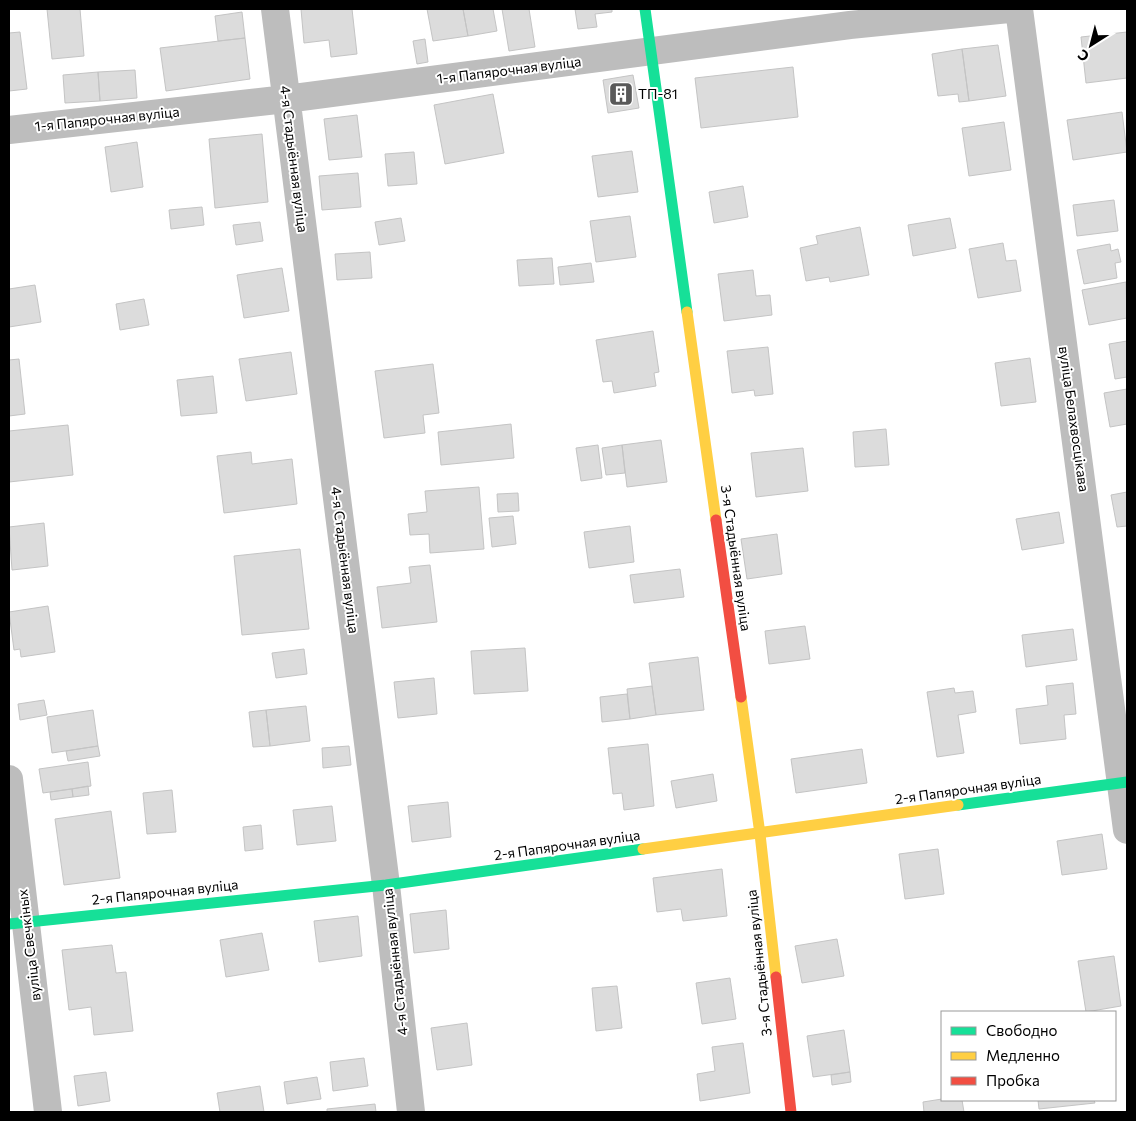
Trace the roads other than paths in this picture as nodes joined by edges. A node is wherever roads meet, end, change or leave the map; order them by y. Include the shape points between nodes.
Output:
1 (275, 9) edge
2 (645, 9) edge
3 (1009, 9) edge
4 (1019, 9) edge
5 (650, 51) junction
6 (286, 99) junction
7 (9, 130) edge
8 (9, 778) edge
9 (1125, 782) edge
10 (1127, 830) edge
11 (760, 834) junction
12 (386, 885) junction
13 (17, 923) edge
14 (48, 1112) edge
15 (412, 1112) edge
16 (791, 1112) edge

1 - 6 street, 4-я Стадыённая вуліца
2 - 5 street, 3-я Стадыённая вуліца
3 - 5 street, 1-я Папярочная вуліца via 850,25
4 - 9 street, вуліца Белахвосцікава
5 - 6 street, 1-я Папярочная вуліца
5 - 11 street, 3-я Стадыённая вуліца
6 - 7 street, 1-я Папярочная вуліца
6 - 12 street, 4-я Стадыённая вуліца
8 - 13 street, вуліца Свечкіных
9 - 10 street, вуліца Белахвосцікава
9 - 11 street, 2-я Папярочная вуліца
11 - 12 street, 2-я Папярочная вуліца
11 - 16 street, 3-я Стадыённая вуліца
12 - 13 street, 2-я Папярочная вуліца
12 - 15 street, 4-я Стадыённая вуліца
13 - 14 street, вуліца Свечкіных

